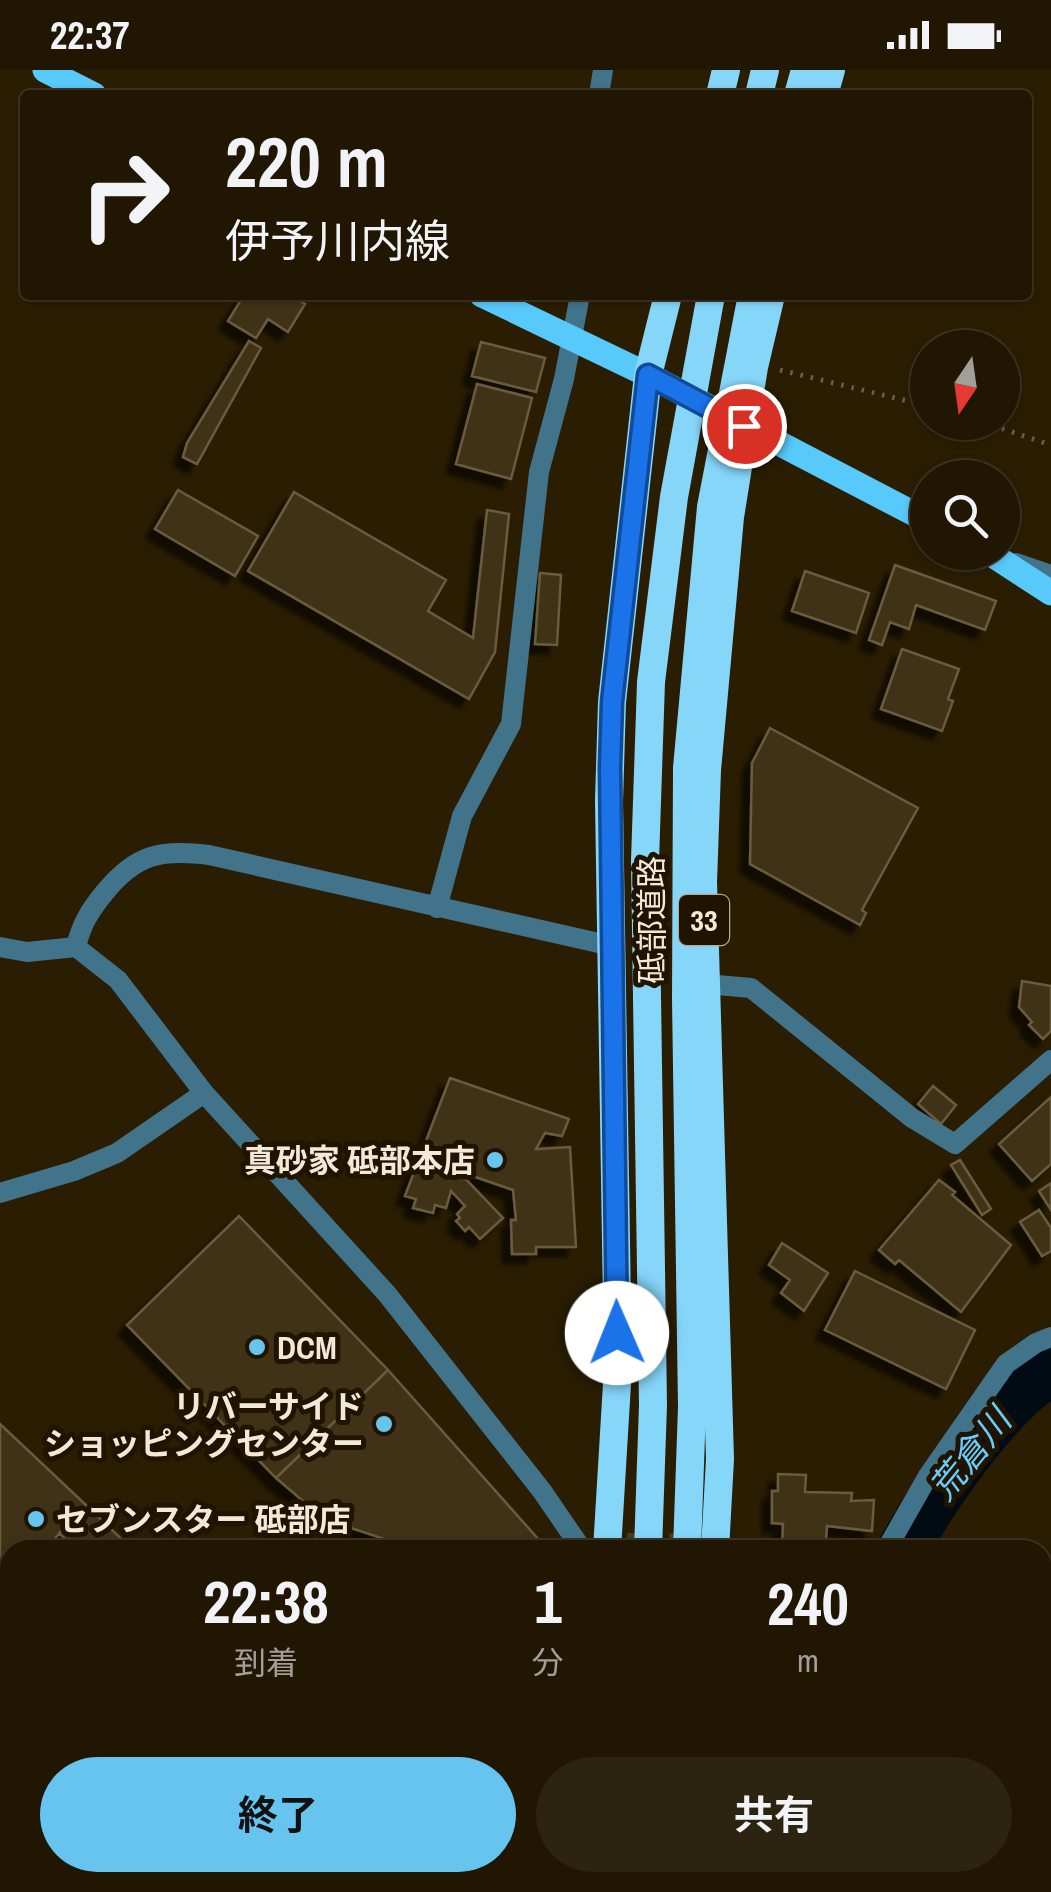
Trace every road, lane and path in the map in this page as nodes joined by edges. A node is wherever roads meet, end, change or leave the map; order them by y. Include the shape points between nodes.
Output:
1 (45, 70) edge
2 (84, 90) edge
3 (492, 300) edge
4 (579, 300) edge
5 (667, 300) edge
6 (710, 300) edge
7 (751, 300) edge
8 (770, 300) edge
9 (571, 338) junction
10 (754, 367) junction
11 (648, 375) junction
12 (910, 401) edge
13 (744, 426) junction
14 (1020, 435) edge
15 (1051, 446) edge
16 (910, 512) edge
17 (1020, 564) edge
18 (1016, 570) edge
19 (1051, 575) edge
20 (1051, 593) edge
21 (436, 908) junction
22 (612, 946) junction
23 (0, 947) edge
24 (76, 948) junction
25 (706, 984) junction
26 (1051, 1060) edge
27 (204, 1093) junction
28 (0, 1193) edge
29 (1051, 1338) edge
30 (599, 1540) edge
31 (608, 1540) edge
32 (610, 1540) edge
33 (707, 1540) edge
34 (709, 1540) edge
35 (892, 1540) edge

1 - 2 main road
3 - 9 main road
4 - 9 street
5 - 11 highway
6 - 32 highway, 砥部道路 / 33, bridge via 674,497 651,682 645,860 653,1386
7 - 33 highway, 砥部道路 / 33, bridge via 710,507 687,768 692,1407
8 - 10 highway, 33
9 - 11 main road
9 - 21 street via 538,472 511,724 462,816
10 - 12 path
10 - 13 highway, 33
11 - 13 main road
11 - 22 highway via 612,702
13 - 16 main road
13 - 25 highway, 33 via 708,751
14 - 15 path
17 - 19 street
18 - 20 main road
21 - 22 street
21 - 24 street via 209,855 166,854 132,864 118,877 90,910
22 - 31 highway via 618,1367
23 - 24 street
24 - 27 street via 118,980
25 - 26 street via 750,988 954,1144
25 - 34 highway, 33 via 720,1459
27 - 28 street via 118,1153
27 - 30 street via 388,1294 542,1492
29 - 35 street via 997,1376

